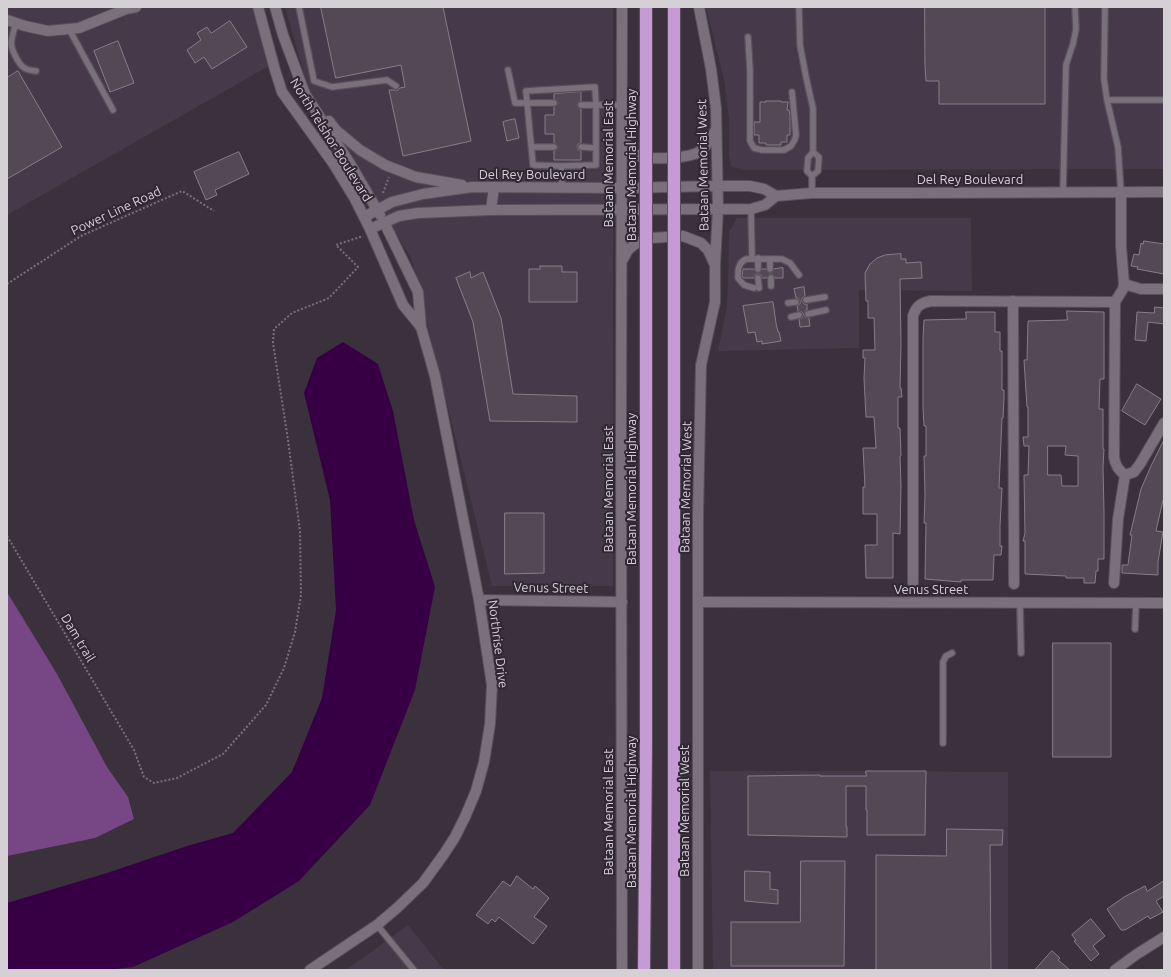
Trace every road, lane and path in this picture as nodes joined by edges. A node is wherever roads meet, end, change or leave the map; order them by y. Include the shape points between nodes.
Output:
1 (136, 7) edge
2 (258, 7) edge
3 (275, 7) edge
4 (298, 7) edge
5 (622, 7) edge
6 (646, 7) edge
7 (674, 7) edge
8 (700, 7) edge
9 (799, 7) edge
10 (1075, 7) edge
11 (1105, 7) edge
12 (12, 21) edge
13 (69, 29) junction
14 (748, 37) dead end
15 (508, 70) dead end
16 (36, 71) dead end
17 (396, 86) dead end
18 (792, 92) dead end
19 (305, 94) junction
20 (1107, 100) junction
21 (1164, 100) edge
22 (528, 103) junction
23 (554, 103) dead end
24 (581, 105) dead end
25 (596, 105) junction
26 (622, 105) junction
27 (113, 110) dead end
28 (717, 128) junction
29 (622, 136) junction
30 (532, 147) junction
31 (554, 147) dead end
32 (581, 147) dead end
33 (596, 148) junction
34 (813, 152) junction
35 (561, 166) junction
36 (812, 176) junction
37 (389, 177) dead end
38 (718, 186) junction
39 (472, 187) junction
40 (494, 187) junction
41 (562, 188) junction
42 (622, 188) junction
43 (1121, 192) junction
44 (1164, 192) edge
45 (383, 193) dead end
46 (1062, 193) junction
47 (812, 194) junction
48 (776, 196) junction
49 (377, 209) junction
50 (622, 209) junction
51 (718, 209) junction
52 (751, 209) junction
53 (491, 210) junction
54 (214, 211) dead end
55 (364, 217) junction
56 (384, 222) junction
57 (370, 231) junction
58 (752, 258) junction
59 (758, 258) junction
60 (770, 258) junction
61 (623, 259) junction
62 (715, 265) junction
63 (758, 269) dead end
64 (770, 269) dead end
65 (799, 274) dead end
66 (758, 278) dead end
67 (771, 278) dead end
68 (7, 284) edge
69 (1124, 284) junction
70 (771, 286) dead end
71 (1164, 289) edge
72 (825, 297) dead end
73 (806, 300) dead end
74 (1013, 301) junction
75 (796, 302) dead end
76 (1115, 302) junction
77 (788, 303) dead end
78 (826, 310) dead end
79 (808, 314) dead end
80 (799, 316) dead end
81 (791, 317) dead end
82 (421, 327) junction
83 (1164, 424) edge
84 (1125, 475) junction
85 (7, 536) edge
86 (913, 583) dead end
87 (1014, 584) dead end
88 (1114, 584) dead end
89 (479, 600) junction
90 (622, 602) junction
91 (698, 602) junction
92 (1164, 602) edge
93 (1020, 603) junction
94 (1136, 603) junction
95 (1136, 628) dead end
96 (952, 653) dead end
97 (1021, 653) dead end
98 (943, 743) dead end
99 (377, 925) junction
100 (1164, 937) edge
101 (310, 970) edge
102 (414, 970) edge
103 (622, 970) edge
104 (644, 970) edge
105 (674, 970) edge
106 (698, 970) edge
107 (1115, 970) edge

1 - 13 main road via 126,8 79,28
2 - 55 main road, North Telshor Boulevard via 282,92 333,163
3 - 19 main road, North Telshor Boulevard
4 - 17 lane via 314,81 332,86 387,80
5 - 26 main road, Bataan Memorial East
6 - 104 highway, Bataan Memorial Highway, bridge
7 - 105 highway, bridge
8 - 28 main road, Bataan Memorial West via 714,88
9 - 34 lane via 800,45 813,108
10 - 46 lane via 1075,36 1066,65
11 - 20 lane via 1104,79
12 - 13 main road via 48,31
12 - 16 lane via 12,51 22,68
13 - 27 lane
14 - 18 lane via 750,141 754,148 784,150 794,142 796,135
15 - 22 lane via 515,103
19 - 39 main road via 336,130 360,150 385,165 416,177
19 - 49 main road, North Telshor Boulevard
20 - 21 lane
20 - 43 lane via 1118,147
22 - 23 lane
22 - 25 lane via 526,91 595,87
22 - 30 lane
24 - 25 lane
25 - 26 lane
25 - 33 lane
26 - 29 main road, Bataan Memorial East
28 - 29 main road via 703,149 683,157 642,157 630,149
28 - 38 main road, Bataan Memorial West
29 - 42 main road, Bataan Memorial East
30 - 31 lane
30 - 35 lane via 533,165
32 - 33 lane
33 - 35 lane via 596,166
34 - 36 lane via 808,158 806,171
34 - 36 lane via 818,157 818,171
35 - 41 lane
36 - 47 lane
37 - 45 path
38 - 42 main road, Del Rey Boulevard
38 - 48 main road, Del Rey Boulevard via 757,187
38 - 51 main road, Bataan Memorial West
39 - 40 main road, Del Rey Boulevard
39 - 49 main road, Del Rey Boulevard via 422,194
40 - 41 main road, Del Rey Boulevard
40 - 53 main road
41 - 42 main road, Del Rey Boulevard
42 - 50 main road, Bataan Memorial East
43 - 44 main road, Del Rey Boulevard
43 - 46 main road, Del Rey Boulevard
43 - 69 main road
46 - 47 main road, Del Rey Boulevard
47 - 48 main road, Del Rey Boulevard
48 - 52 main road, Del Rey Boulevard via 765,205
49 - 55 main road, Del Rey Boulevard
49 - 56 main road, Northrise Drive
50 - 51 main road, Del Rey Boulevard
50 - 53 main road, Del Rey Boulevard
50 - 61 main road, Bataan Memorial East
51 - 52 main road, Del Rey Boulevard
51 - 62 main road, Bataan Memorial West
52 - 58 lane
53 - 56 main road, Del Rey Boulevard via 418,213
54 - 68 path, Power Line Road via 182,191 81,236
55 - 57 main road, Northrise Drive
56 - 57 main road, Del Rey Boulevard
56 - 82 main road, Northrise Drive via 418,292
57 - 82 main road, Northrise Drive via 403,305
57 - 85 path, Dam trail via 336,246 358,267 330,298 292,313 274,329 273,343 300,531 301,595 295,632 284,668 266,705 223,754 177,778 154,782 144,777 134,750
58 - 59 lane
58 - 66 lane via 742,261 738,278 744,285 756,288
59 - 60 lane
59 - 63 lane
60 - 64 lane
60 - 65 lane via 787,260
61 - 62 main road via 635,244 650,238 683,236 701,243 708,250
61 - 90 main road, Bataan Memorial East
62 - 91 main road, Bataan Memorial West via 714,302 701,365
67 - 70 lane
69 - 71 main road via 1141,289
69 - 76 main road
72 - 73 lane
74 - 76 main road
74 - 86 main road via 931,301 918,306 915,310
74 - 87 main road
75 - 77 lane
76 - 84 main road via 1114,457 1118,469
78 - 79 lane
80 - 81 lane
82 - 89 main road, Northrise Drive via 435,376
83 - 84 main road via 1134,472
84 - 88 main road
89 - 90 main road, Venus Street
89 - 99 main road, Northrise Drive via 492,685 490,724 476,791 455,837 428,877
90 - 103 main road, Bataan Memorial East
91 - 93 main road, Venus Street
91 - 106 main road, Bataan Memorial West
92 - 94 main road, Venus Street
93 - 94 main road, Venus Street
93 - 97 lane
94 - 95 lane
96 - 98 lane via 946,656 943,662
99 - 101 main road, Northrise Drive
99 - 102 lane
100 - 107 main road

